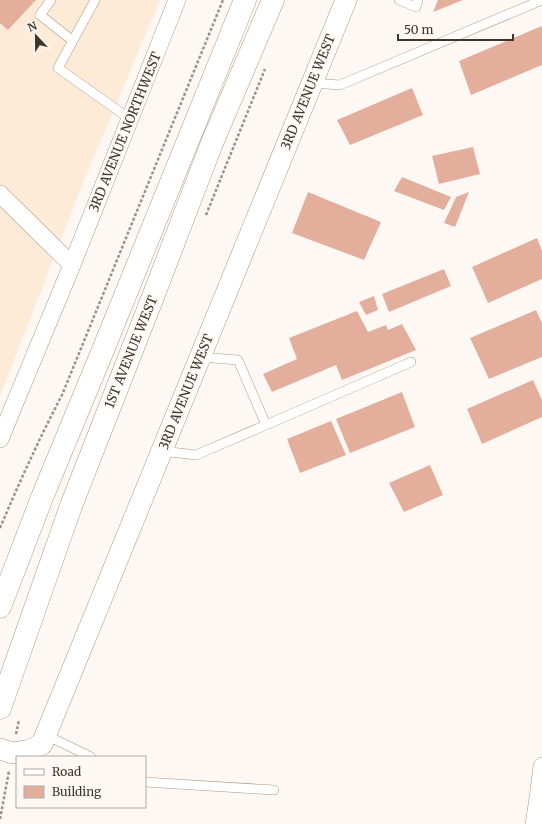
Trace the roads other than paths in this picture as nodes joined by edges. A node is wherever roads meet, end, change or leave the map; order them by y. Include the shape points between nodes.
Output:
1 (51, 0) edge
2 (95, 0) edge
3 (177, 0) edge
4 (244, 0) edge
5 (273, 0) edge
6 (346, 0) edge
7 (399, 0) edge
8 (418, 0) edge
9 (542, 0) edge
10 (73, 41) junction
11 (312, 83) junction
12 (130, 119) junction
13 (0, 194) edge
14 (72, 265) junction
15 (200, 357) junction
16 (411, 362) dead end
17 (266, 425) junction
18 (0, 439) edge
19 (162, 451) junction
20 (0, 607) edge
21 (0, 708) edge
22 (46, 735) junction
23 (0, 749) edge
24 (89, 756) edge
25 (542, 766) edge
26 (146, 782) edge
27 (274, 790) dead end
28 (534, 824) edge

1 - 10 lane via 40,15
2 - 10 lane
3 - 12 street, 3RD AVENUE NORTHWEST
4 - 20 main road, 1ST AVENUE WEST
5 - 21 main road, 1ST AVENUE WEST via 212,143 103,423
6 - 11 street, 3RD AVENUE WEST
7 - 8 lane via 416,7
9 - 11 lane via 340,85
10 - 12 lane via 58,68
11 - 15 street, 3RD AVENUE WEST
12 - 14 street, 3RD AVENUE NORTHWEST
13 - 14 street
14 - 18 street, 3RD AVENUE NORTHWEST
15 - 17 lane via 238,360
15 - 19 street, 3RD AVENUE WEST
16 - 17 lane
17 - 19 lane via 196,455
19 - 22 street, 3RD AVENUE WEST
22 - 23 street, 3RD AVENUE WEST via 42,744 30,750 13,753
22 - 24 lane
25 - 28 street
26 - 27 lane

